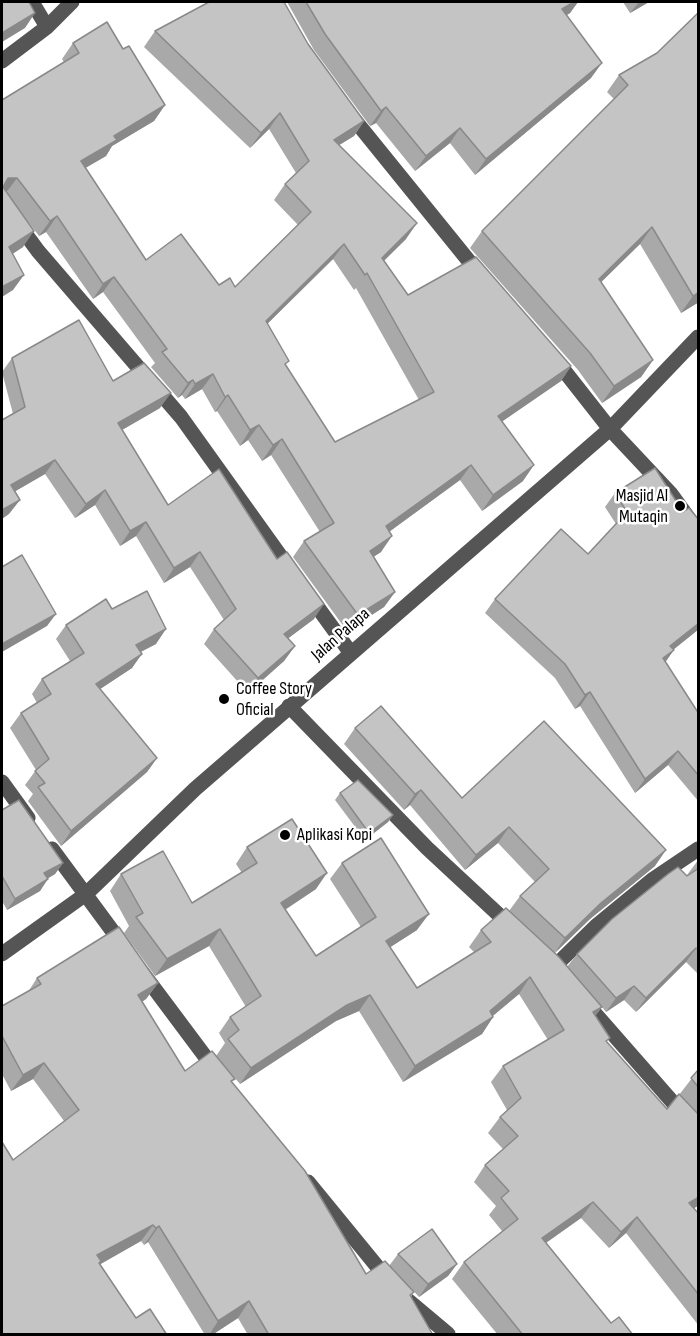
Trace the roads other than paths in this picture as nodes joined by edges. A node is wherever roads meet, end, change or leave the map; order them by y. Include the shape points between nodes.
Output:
1 (32, 2) edge
2 (72, 2) edge
3 (47, 27) junction
4 (2, 61) edge
5 (341, 102) edge
6 (2, 202) edge
7 (487, 284) edge
8 (699, 337) edge
9 (543, 345) edge
10 (610, 429) junction
11 (699, 531) edge
12 (350, 652) junction
13 (289, 706) junction
14 (2, 782) edge
15 (699, 849) edge
16 (86, 894) junction
17 (520, 935) edge
18 (2, 954) edge
19 (554, 967) edge
20 (577, 993) edge
21 (227, 1083) edge
22 (699, 1131) edge
23 (302, 1174) edge
24 (447, 1335) edge

1 - 3 street
2 - 3 street
3 - 4 street
5 - 7 street
6 - 12 street via 38,251 181,417
8 - 10 street, Jalan Palapa
9 - 10 street
10 - 11 street via 671,494
10 - 12 street, Jalan Palapa
12 - 13 street, Jalan Palapa
13 - 16 street, Jalan Palapa
13 - 17 street via 427,848
14 - 16 street
15 - 19 street via 651,880
16 - 18 street, Jalan Palapa
16 - 21 street via 189,1038
20 - 22 street
23 - 24 street via 398,1292

